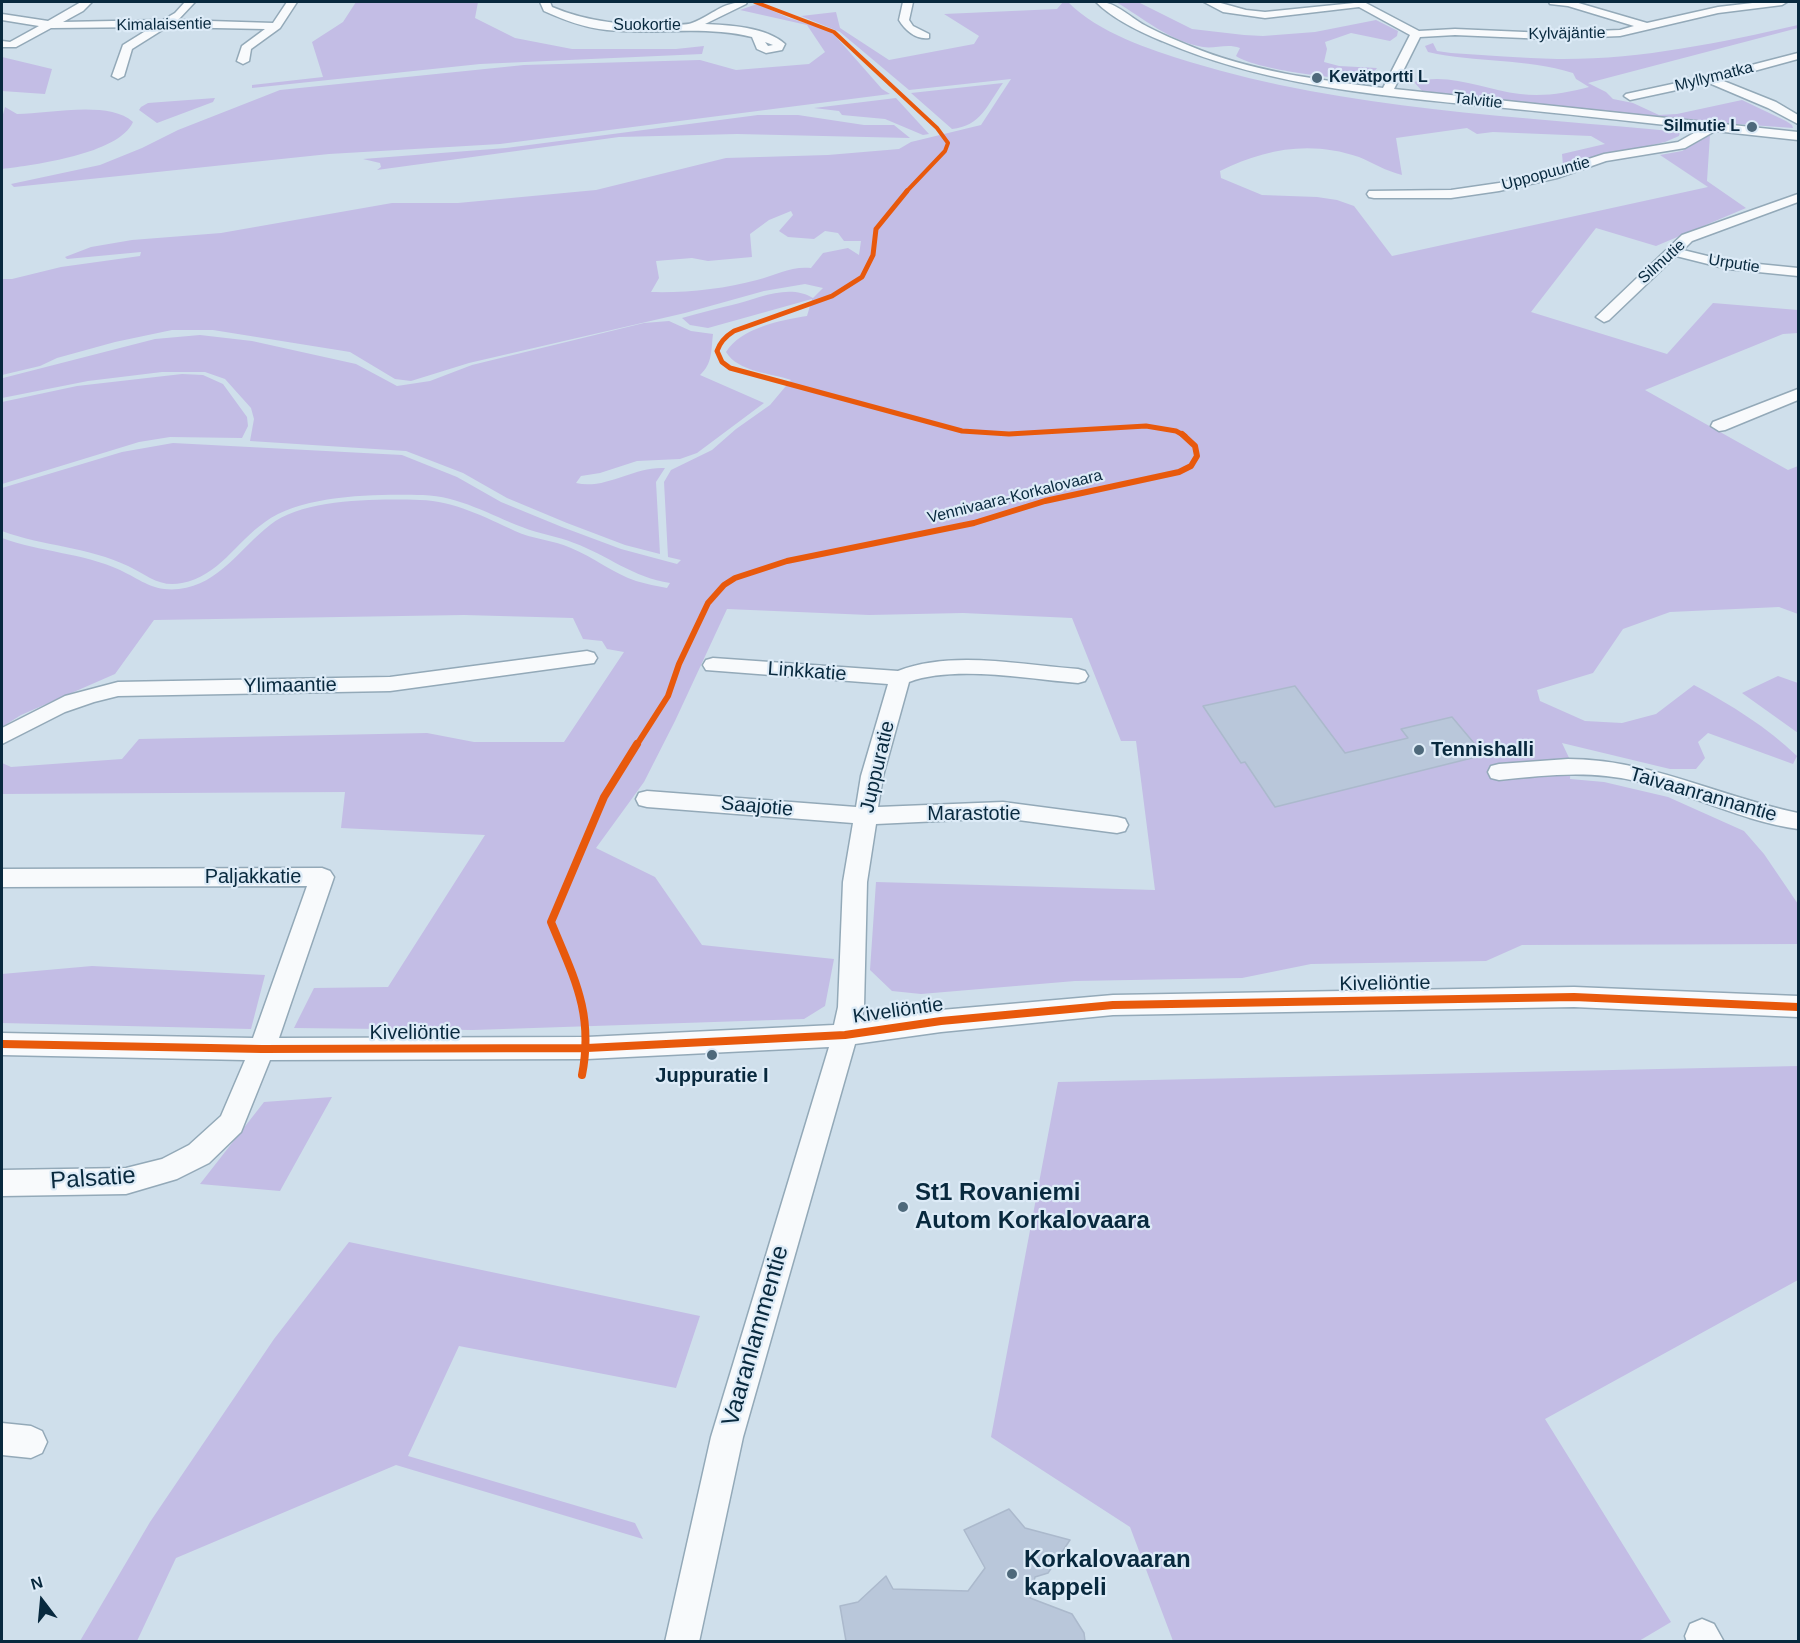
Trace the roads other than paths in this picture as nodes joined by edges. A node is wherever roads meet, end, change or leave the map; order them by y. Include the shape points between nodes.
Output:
1 (87, 2) edge
2 (190, 2) edge
3 (292, 2) edge
4 (545, 2) edge
5 (741, 2) edge
6 (908, 2) edge
7 (1101, 2) edge
8 (1209, 2) edge
9 (1554, 2) edge
10 (1699, 2) edge
11 (1782, 2) edge
12 (1359, 3) edge
13 (1718, 10) junction
14 (2, 17) edge
15 (166, 24) junction
16 (50, 26) junction
17 (276, 26) junction
18 (694, 27) junction
19 (1648, 28) junction
20 (1417, 34) junction
21 (757, 36) dead end
22 (926, 36) dead end
23 (3, 44) edge
24 (1798, 56) edge
25 (243, 61) dead end
26 (1782, 61) junction
27 (1798, 67) edge
28 (118, 76) dead end
29 (1710, 79) junction
30 (1387, 91) junction
31 (1630, 96) dead end
32 (1798, 120) edge
33 (1712, 127) junction
34 (1798, 136) edge
35 (1374, 195) dead end
36 (1798, 198) edge
37 (1671, 251) junction
38 (1798, 272) edge
39 (1604, 317) dead end
40 (1798, 394) edge
41 (1719, 426) dead end
42 (587, 658) dead end
43 (713, 665) dead end
44 (1078, 676) dead end
45 (900, 678) junction
46 (2, 737) edge
47 (1499, 772) dead end
48 (647, 799) dead end
49 (866, 816) junction
50 (1798, 821) edge
51 (1117, 825) dead end
52 (2, 878) edge
53 (1798, 1007) edge
54 (845, 1035) junction
55 (2, 1044) edge
56 (262, 1049) junction
57 (2, 1183) edge
58 (682, 1641) edge

1 - 16 street
2 - 15 street
3 - 17 street
4 - 18 street, Suokortie via 548,9 576,21 611,27
5 - 18 street
6 - 22 street via 904,20 909,28
7 - 30 street, Talvitie via 1143,30 1199,52 1280,73
8 - 12 street via 1244,14 1263,15
9 - 19 street via 1569,3
10 - 13 street
11 - 13 street, Kylväjäntie
12 - 20 street
13 - 19 street, Kylväjäntie
14 - 16 street, Kimalaisentie
15 - 16 street, Kimalaisentie
15 - 17 street, Kimalaisentie
15 - 28 street via 127,47
16 - 23 street via 12,45
17 - 25 street via 246,48
18 - 21 street, Suokortie
19 - 20 street, Kylväjäntie via 1547,36
20 - 30 street
24 - 26 street, Myllymatka
26 - 27 street
26 - 29 street, Myllymatka
29 - 31 street, Myllymatka
29 - 32 street
30 - 33 street, Talvitie
33 - 34 street, Talvitie
33 - 35 street, Uppopuuntie via 1681,145 1604,158 1499,187 1451,194
36 - 37 street, Silmutie via 1687,238
37 - 38 street, Urputie via 1728,265
37 - 39 street, Silmutie
40 - 41 street
42 - 46 street, Ylimaantie via 390,684 118,690 58,706
43 - 45 street, Linkkatie
44 - 45 street via 949,666
45 - 49 street, Juppuratie via 872,776
47 - 50 street, Taivaanrannantie via 1565,765 1635,772 1763,814
48 - 49 street, Saajotie
49 - 51 street, Marastotie via 1003,810
49 - 54 street, Juppuratie via 855,882 851,1007
52 - 56 street, Paljakkatie via 322,878
53 - 54 street, Kiveliöntie via 1574,997 1113,1005 941,1021
54 - 56 street, Kiveliöntie via 586,1048
54 - 58 street, Vaaranlammentie via 727,1437
55 - 56 street, Kiveliöntie
56 - 57 street, Palsatie via 231,1124 199,1154 167,1170 126,1181

